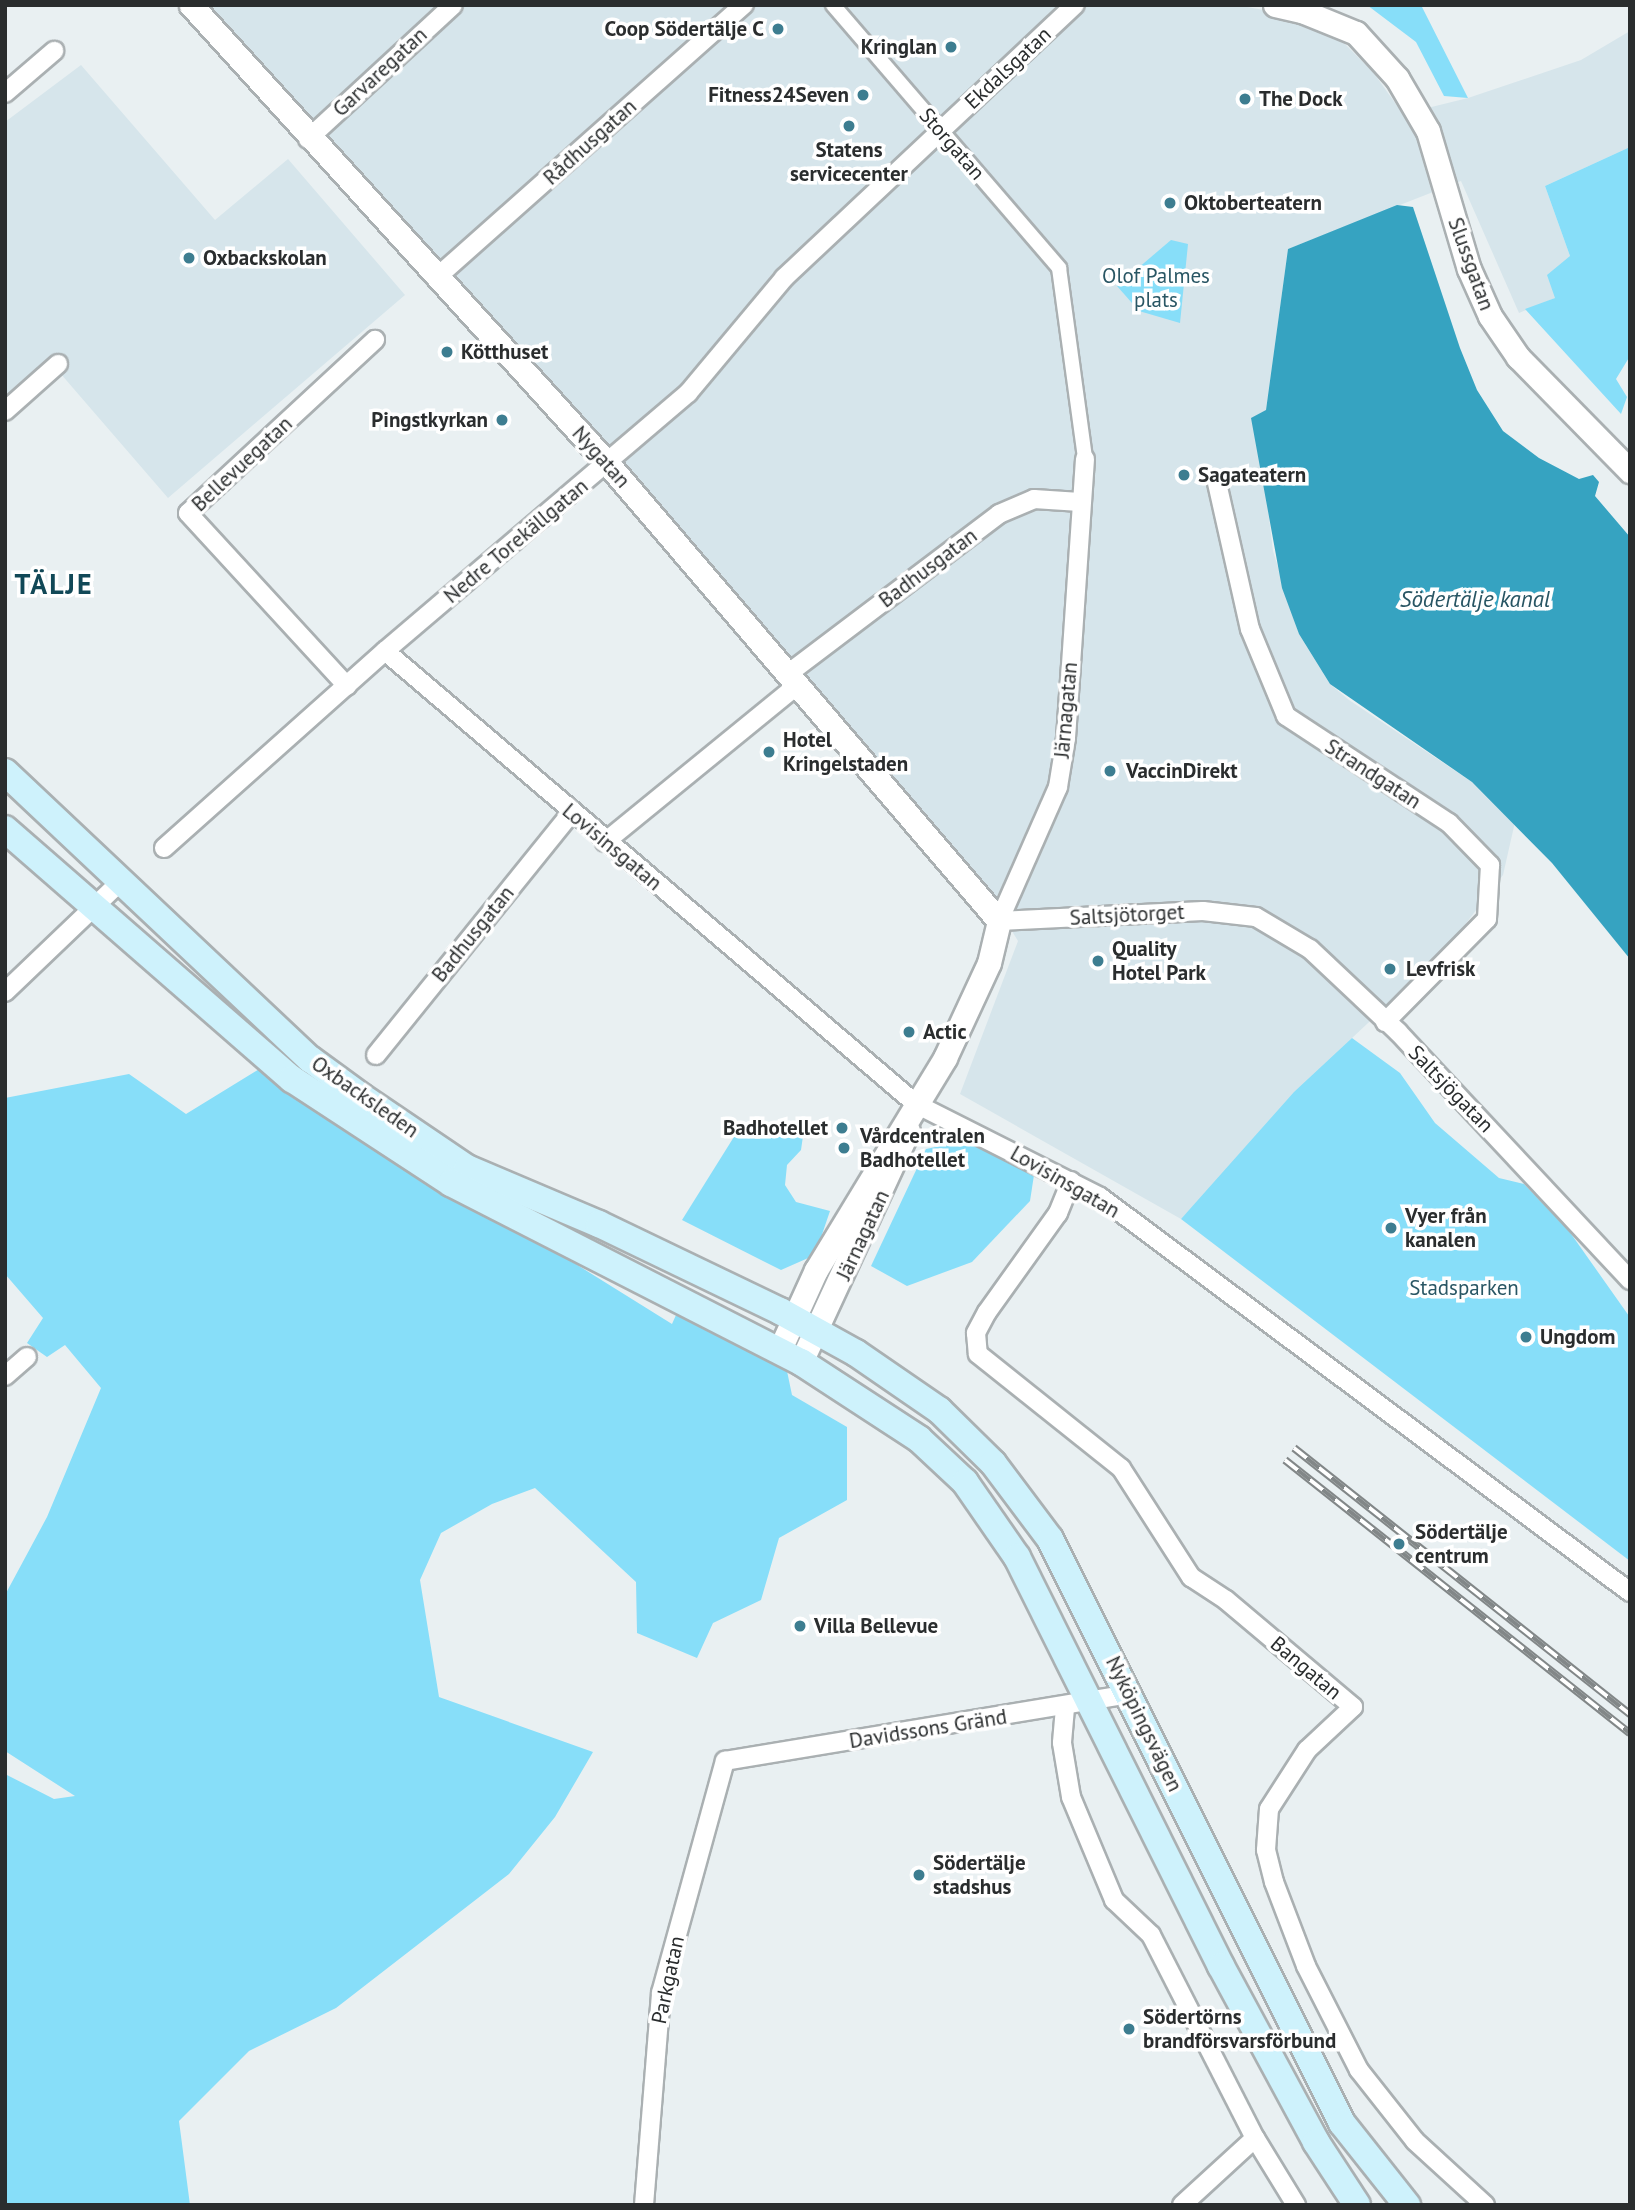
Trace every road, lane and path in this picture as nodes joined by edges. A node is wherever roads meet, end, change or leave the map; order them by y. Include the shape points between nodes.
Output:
1 (191, 5) edge
2 (453, 5) edge
3 (744, 5) edge
4 (833, 5) edge
5 (1075, 5) edge
6 (1275, 5) edge
7 (54, 51) dead end
8 (5, 93) edge
9 (941, 131) junction
10 (308, 139) junction
11 (436, 278) junction
12 (1064, 286) joint
13 (375, 341) dead end
14 (58, 364) dead end
15 (5, 411) edge
16 (1085, 460) joint
17 (608, 464) junction
18 (1630, 471) edge
19 (1217, 484) dead end
20 (1080, 502) junction
21 (385, 651) junction
22 (794, 679) junction
23 (347, 686) junction
24 (5, 772) edge
25 (571, 813) junction
26 (5, 829) edge
27 (605, 842) junction
28 (164, 848) dead end
29 (121, 881) junction
30 (92, 907) junction
31 (1256, 917) joint
32 (999, 921) junction
33 (5, 992) edge
34 (1385, 1022) junction
35 (376, 1055) dead end
36 (916, 1104) junction
37 (1071, 1181) junction
38 (1630, 1280) edge
39 (806, 1325) junction
40 (791, 1356) junction
41 (27, 1357) dead end
42 (5, 1376) edge
43 (1630, 1592) edge
44 (1131, 1694) junction
45 (1092, 1703) junction
46 (1065, 1708) junction
47 (725, 1761) joint
48 (1255, 2138) junction
49 (644, 2205) edge
50 (1182, 2205) edge
51 (1296, 2205) edge
52 (1357, 2205) edge
53 (1406, 2205) edge
54 (1485, 2205) edge

1 - 10 street, Nygatan
2 - 10 street, Garvaregatan
3 - 11 street, Rådhusgatan
4 - 9 street, Storgatan
5 - 9 street, Ekdalsgatan
6 - 18 street, Slussgatan via 1302,10 1356,33 1397,78 1428,131 1469,269 1490,316 1518,357
7 - 8 street
9 - 12 street, Storgatan via 1046,251
9 - 17 street, Nedre Torekällgatan via 784,278 688,393
10 - 11 street, Nygatan
11 - 17 street, Nygatan
12 - 16 street, Järnagatan
13 - 23 street, Bellevuegatan via 188,513
14 - 15 street
16 - 20 street, Järnagatan
17 - 21 street, Nedre Torekällgatan
17 - 22 street, Nygatan
19 - 34 street, Strandgatan via 1250,629 1286,716 1449,823 1490,865 1488,919
20 - 22 street, Badhusgatan via 1034,499 999,514
20 - 32 street, Järnagatan via 1066,738 1058,787
21 - 23 street, Nedre Torekällgatan
21 - 25 street, Lovisinsgatan
22 - 27 street, Badhusgatan
22 - 32 street, Nygatan
23 - 28 street, Nedre Torekällgatan
24 - 29 main road, Oxbacksleden
25 - 27 street, Lovisinsgatan
25 - 35 street, Badhusgatan
26 - 30 main road, Oxbacksleden
27 - 36 street, Lovisinsgatan
29 - 30 street
29 - 39 main road, Oxbacksleden via 310,1059 467,1168 598,1224
30 - 33 street
30 - 40 main road, Oxbacksleden via 292,1079 451,1183
31 - 32 street, Saltsjötorget via 1203,911
31 - 34 street, Saltsjögatan via 1310,949
32 - 36 street, Järnagatan via 989,963 945,1058
34 - 38 street, Saltsjögatan
36 - 37 street, Lovisinsgatan
36 - 39 street, Järnagatan via 816,1270
37 - 43 street, Lovisinsgatan via 1268,1319
37 - 54 street, Bangatan via 1058,1213 987,1312 976,1333 978,1354 1121,1468 1191,1577 1226,1600 1353,1707 1307,1750 1269,1809 1266,1850 1274,1882 1306,1966 1359,2070 1415,2141
39 - 40 street, Järnagatan
39 - 44 main road, Nyköpingsvägen via 939,1410 993,1463 1050,1539
40 - 45 main road, Nyköpingsvägen via 919,1438 965,1482 1017,1557
41 - 42 street
44 - 45 street, Davidssons Gränd
44 - 53 main road, Nyköpingsvägen via 1223,1891 1342,2123
45 - 46 street, Davidssons Gränd
45 - 52 main road, Nyköpingsvägen via 1221,1966 1316,2142
46 - 47 street, Davidssons Gränd
46 - 48 street via 1062,1743 1071,1797 1114,1900 1151,1935
47 - 49 street, Parkgatan via 661,1993
48 - 50 street
48 - 51 street

